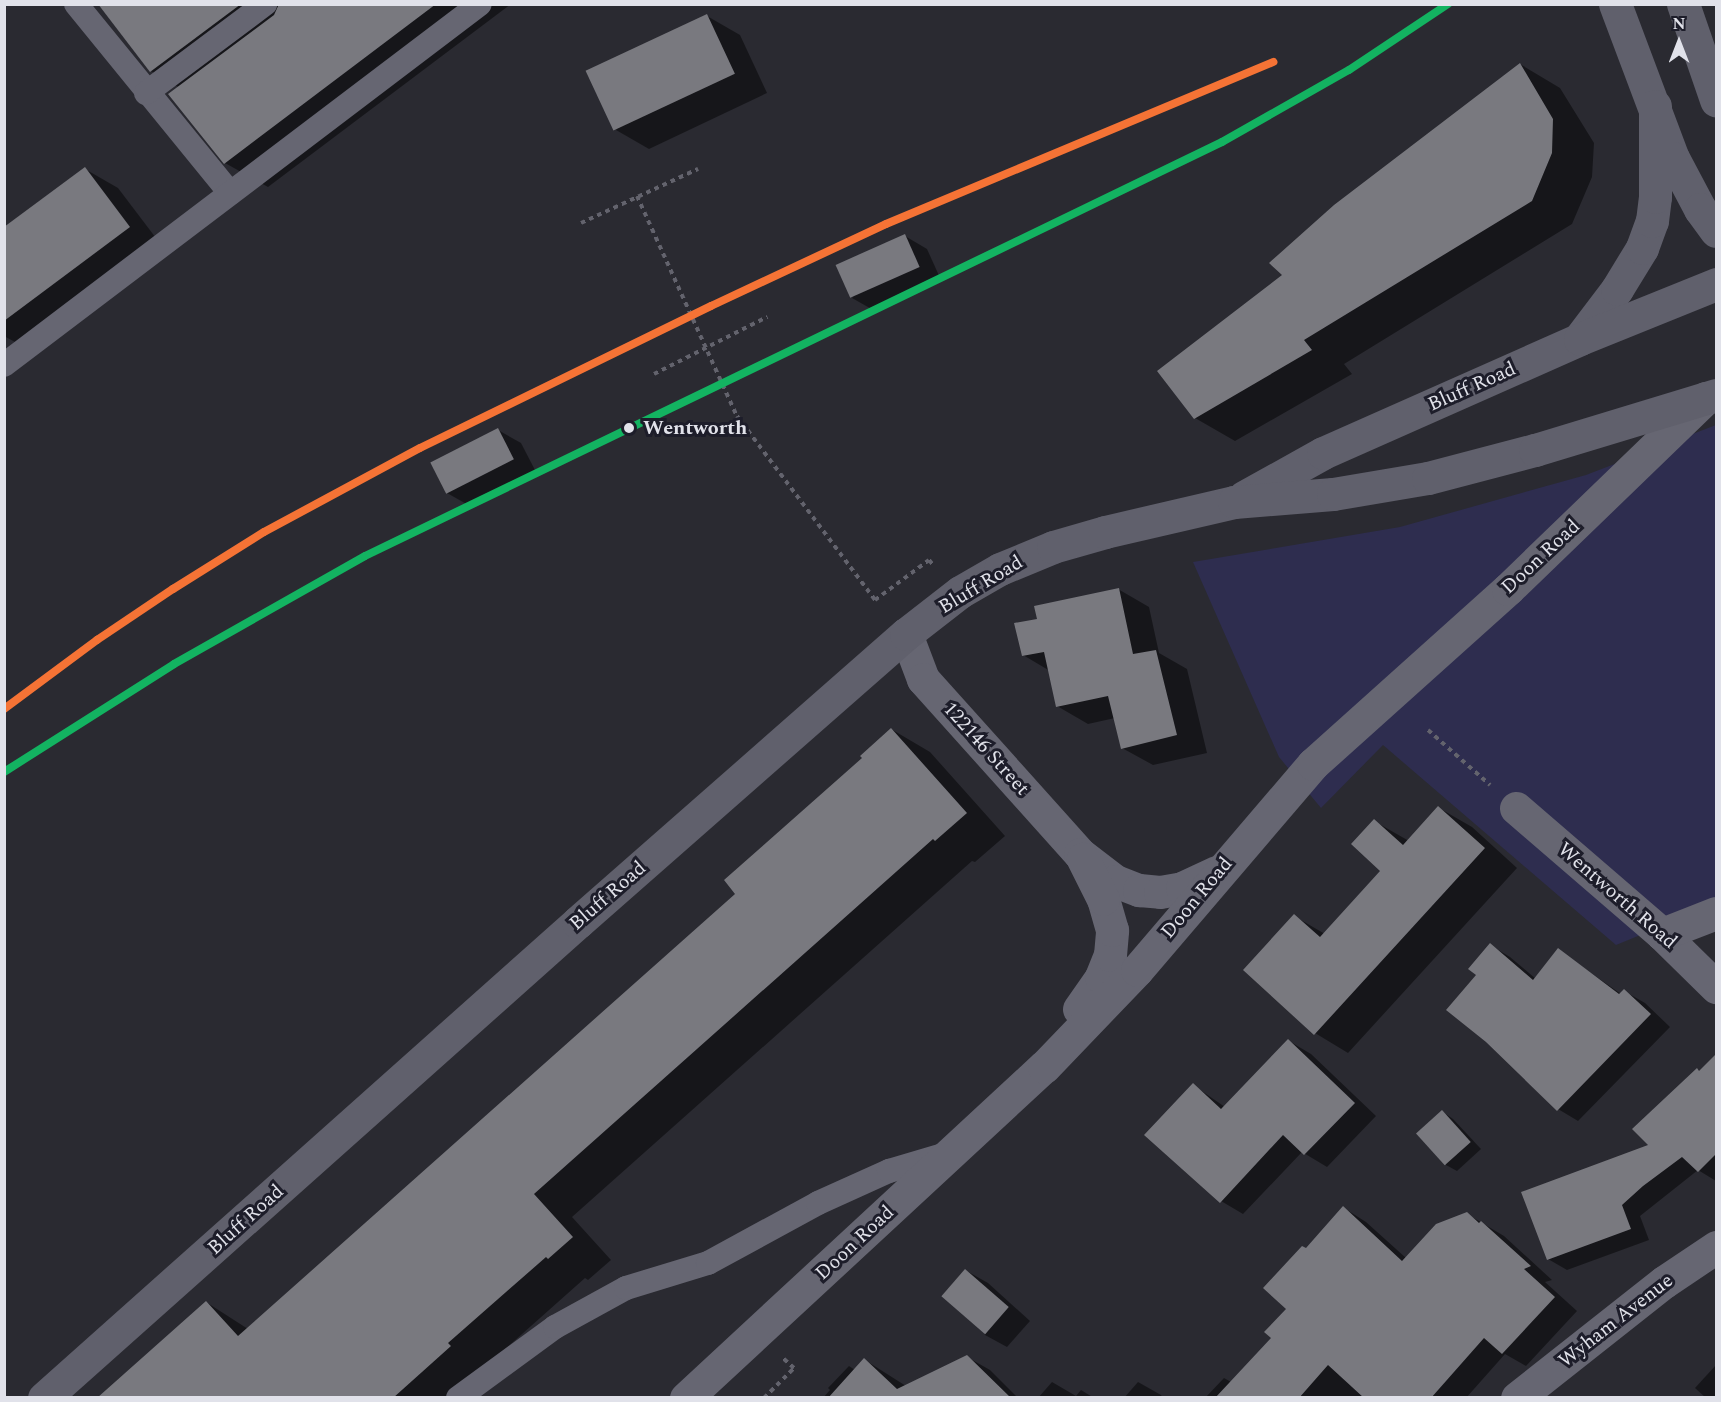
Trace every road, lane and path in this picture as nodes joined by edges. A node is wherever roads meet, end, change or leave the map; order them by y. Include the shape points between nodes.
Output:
1 (265, 4) edge
2 (480, 4) edge
3 (1615, 4) edge
4 (1683, 4) edge
5 (78, 5) edge
6 (146, 93) junction
7 (1716, 100) edge
8 (1655, 106) junction
9 (698, 169) dead end
10 (230, 193) junction
11 (637, 196) junction
12 (581, 223) dead end
13 (1716, 231) edge
14 (1716, 284) edge
15 (767, 317) dead end
16 (1580, 339) junction
17 (706, 347) junction
18 (5, 365) edge
19 (654, 374) dead end
20 (1713, 392) edge
21 (1234, 502) junction
22 (928, 560) dead end
23 (906, 634) junction
24 (1428, 730) dead end
25 (1516, 808) joint
26 (1080, 854) junction
27 (1220, 870) junction
28 (1716, 913) edge
29 (1662, 934) junction
30 (1716, 987) edge
31 (1044, 1067) junction
32 (951, 1152) junction
33 (1716, 1247) edge
34 (44, 1398) edge
35 (458, 1398) edge
36 (686, 1398) edge
37 (1517, 1398) edge

1 - 6 lane
2 - 10 lane
3 - 8 main road
4 - 7 main road
5 - 6 lane
6 - 10 lane
8 - 13 main road via 1673,158
8 - 16 main road via 1652,221 1642,248 1617,289
9 - 11 path
10 - 18 lane
11 - 12 path
11 - 17 path
14 - 16 main road, Bluff Road
15 - 17 path
16 - 21 main road, Bluff Road via 1323,453
17 - 19 path
17 - 22 path via 737,416 875,600
20 - 21 main road, Bluff Road via 1535,450 1428,478 1333,494
20 - 27 street, Doon Road via 1508,588 1313,764
21 - 23 main road, Bluff Road via 1053,547 1000,569 960,592
23 - 26 street, 122146 Street via 923,679
23 - 34 main road, Bluff Road
24 - 25 path
25 - 29 street, Wentworth Road
26 - 27 street, 122146 Street via 1115,881 1149,891 1182,888
26 - 31 street, 122146 Street via 1103,899 1112,930 1110,955 1101,977
27 - 31 street, Doon Road via 1137,970
28 - 29 street
29 - 30 street, Wentworth Road
31 - 32 street, Doon Road
32 - 35 lane via 889,1171 818,1203 708,1263 626,1288 555,1327
32 - 36 street, Doon Road
33 - 37 street, Wyham Avenue via 1664,1282

